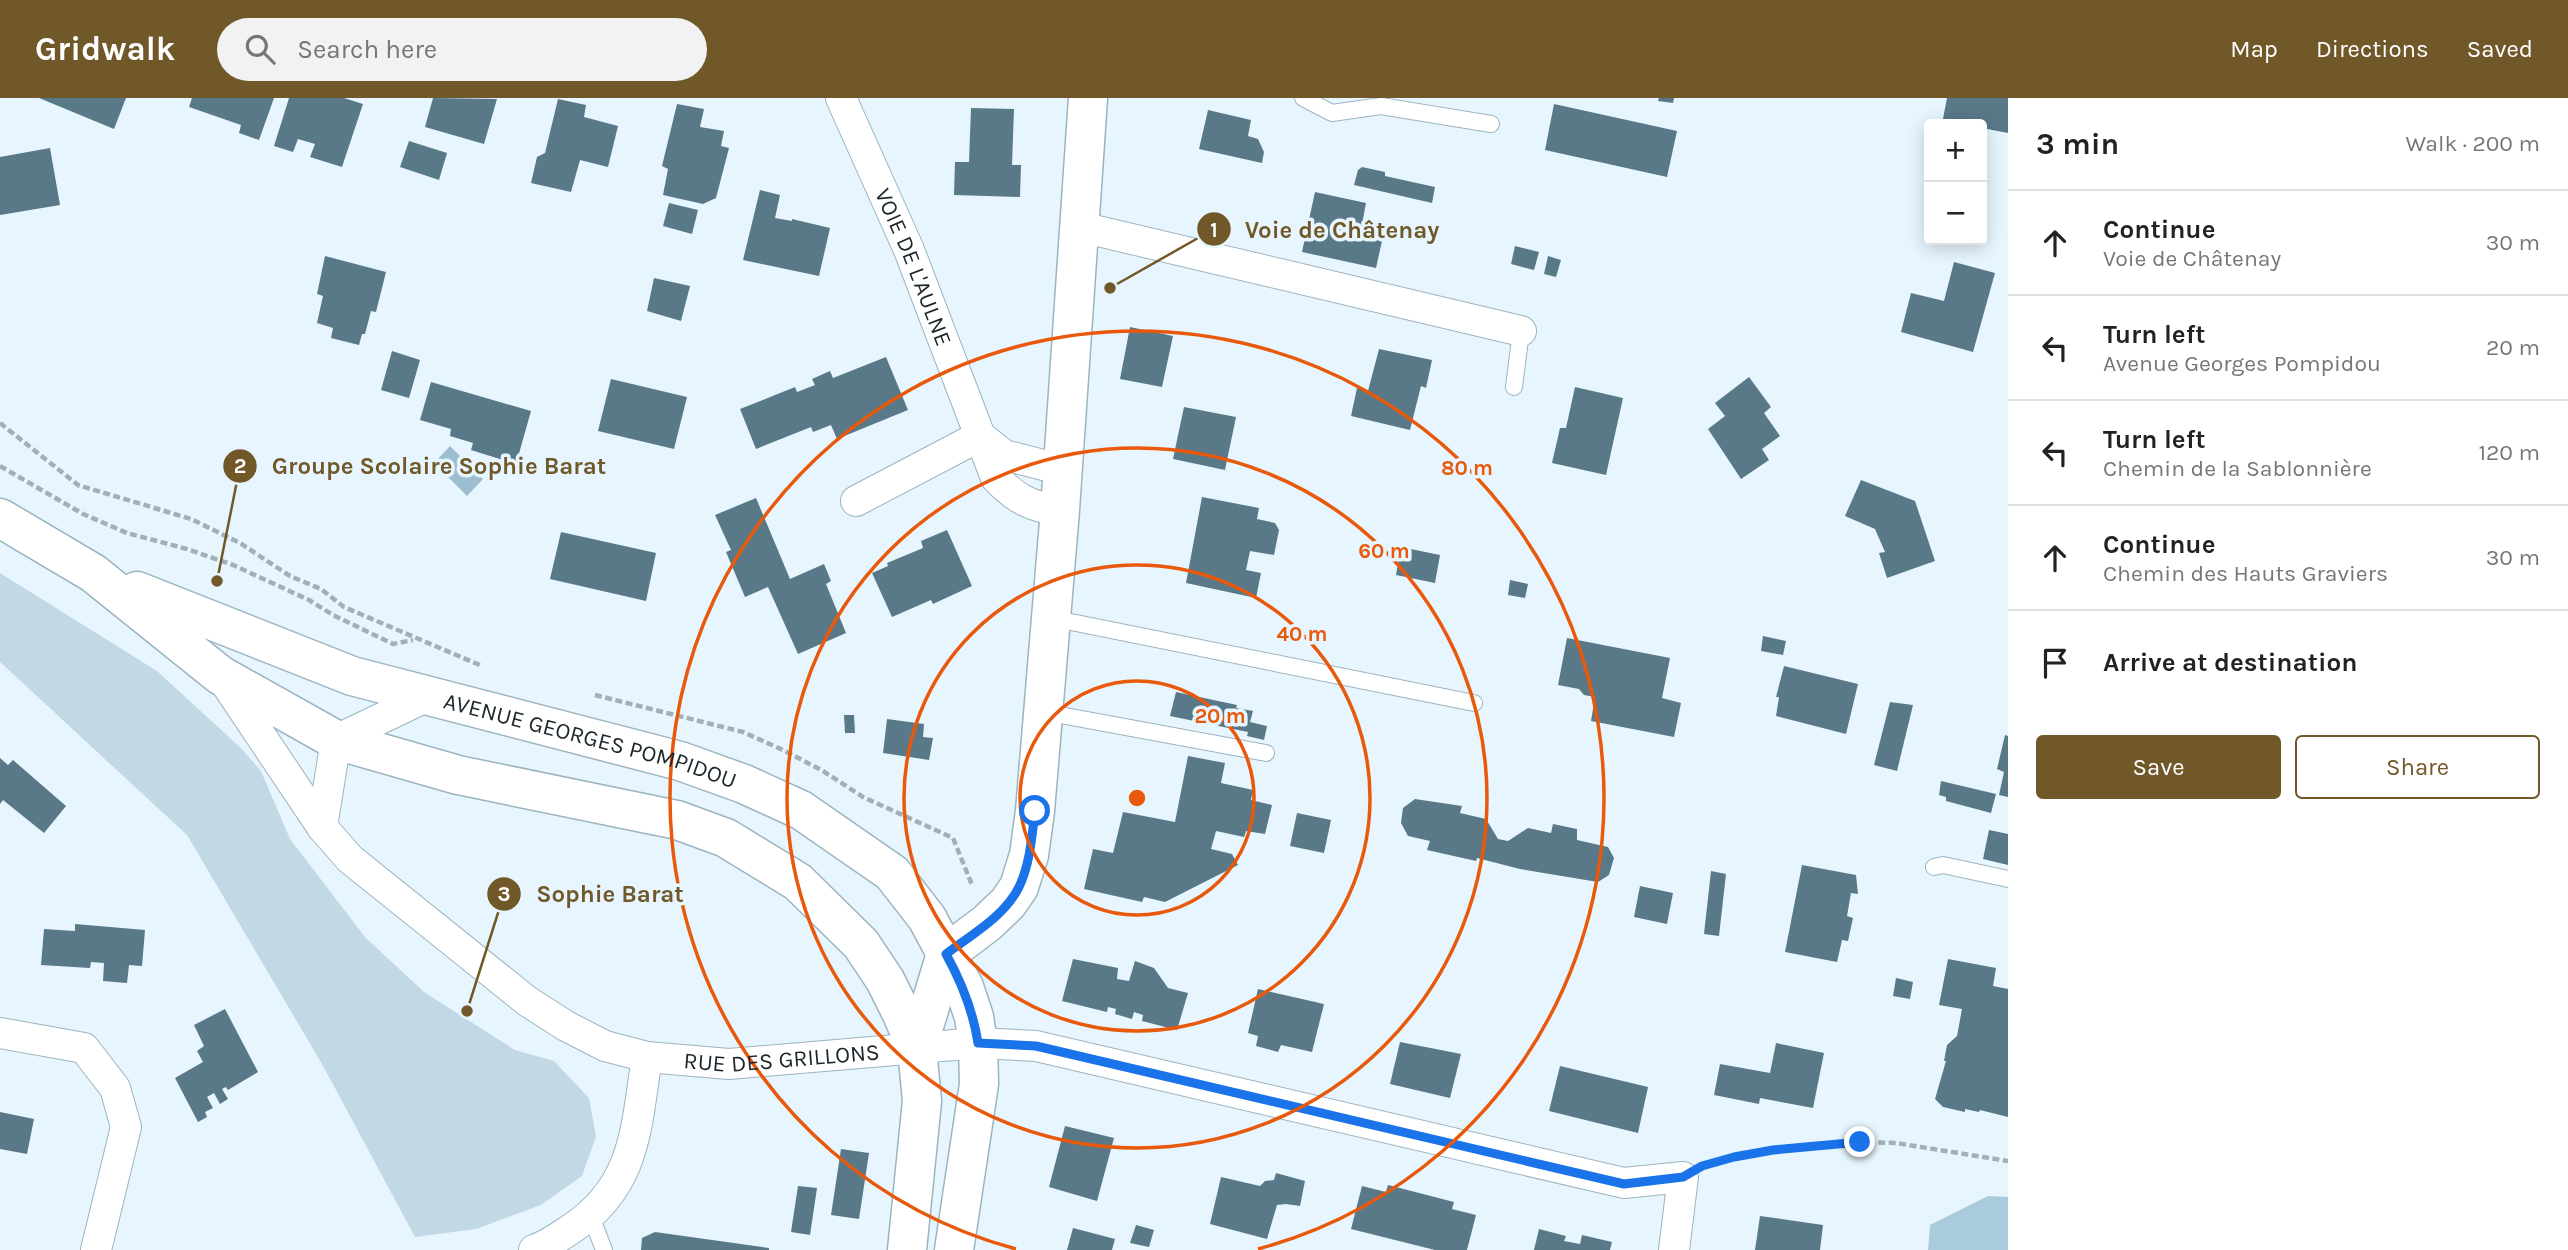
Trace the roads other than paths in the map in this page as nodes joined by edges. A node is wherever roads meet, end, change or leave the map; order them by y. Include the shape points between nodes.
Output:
1 (841, 98) edge
2 (1088, 98) edge
3 (1303, 98) edge
4 (1491, 124) dead end
5 (1080, 227) junction
6 (1521, 331) joint
7 (1514, 387) dead end
8 (980, 436) junction
9 (1063, 470) junction
10 (856, 501) dead end
11 (1060, 510) junction
12 (0, 518) edge
13 (93, 573) junction
14 (1051, 618) junction
15 (220, 675) junction
16 (426, 697) junction
17 (1474, 703) dead end
18 (1044, 712) junction
19 (336, 740) junction
20 (1266, 753) dead end
21 (322, 827) junction
22 (1934, 867) dead end
23 (2008, 878) edge
24 (946, 954) junction
25 (0, 1033) edge
26 (978, 1043) junction
27 (917, 1049) junction
28 (647, 1057) junction
29 (591, 1216) junction
30 (96, 1250) edge
31 (534, 1250) edge
32 (604, 1250) edge
33 (907, 1250) edge
34 (954, 1250) edge
35 (1674, 1250) edge

1 - 8 street, VOIE DE L'AULNE via 909,250
2 - 5 main road
3 - 4 lane via 1332,113 1381,106
5 - 6 street
5 - 9 main road
6 - 7 lane
8 - 9 street via 1004,455
8 - 10 street
8 - 11 street, VOIE DE L'AULNE via 996,478 1009,492 1027,504
9 - 11 main road
11 - 14 main road
12 - 13 main road, AVENUE GEORGES POMPIDOU
13 - 15 main road, AVENUE GEORGES POMPIDOU
13 - 16 main road, AVENUE GEORGES POMPIDOU via 352,676
14 - 17 lane
14 - 18 main road
15 - 19 main road, AVENUE GEORGES POMPIDOU
15 - 21 street, RUE DES GRILLONS
16 - 19 street
16 - 24 main road, AVENUE GEORGES POMPIDOU via 680,761 801,810 892,873 927,918
18 - 20 lane
18 - 24 main road via 1031,844 1019,887 987,923
19 - 21 street
19 - 27 main road, AVENUE GEORGES POMPIDOU via 458,775 677,820 726,838 798,882 861,944 885,980
21 - 28 street, RUE DES GRILLONS via 351,859 527,1001 605,1046
22 - 23 lane
24 - 26 main road, AVENUE GEORGES POMPIDOU via 964,987
24 - 27 main road
25 - 30 street via 84,1048 115,1088 126,1127
26 - 27 street, RUE DES GRILLONS
26 - 34 main road, AVENUE GEORGES POMPIDOU via 979,1084
26 - 35 street, RUE DES GRILLONS via 1036,1046 1624,1184 1683,1177
27 - 28 street, RUE DES GRILLONS via 729,1065
27 - 33 main road via 922,1101
28 - 29 street via 623,1175
29 - 31 street
29 - 32 lane

